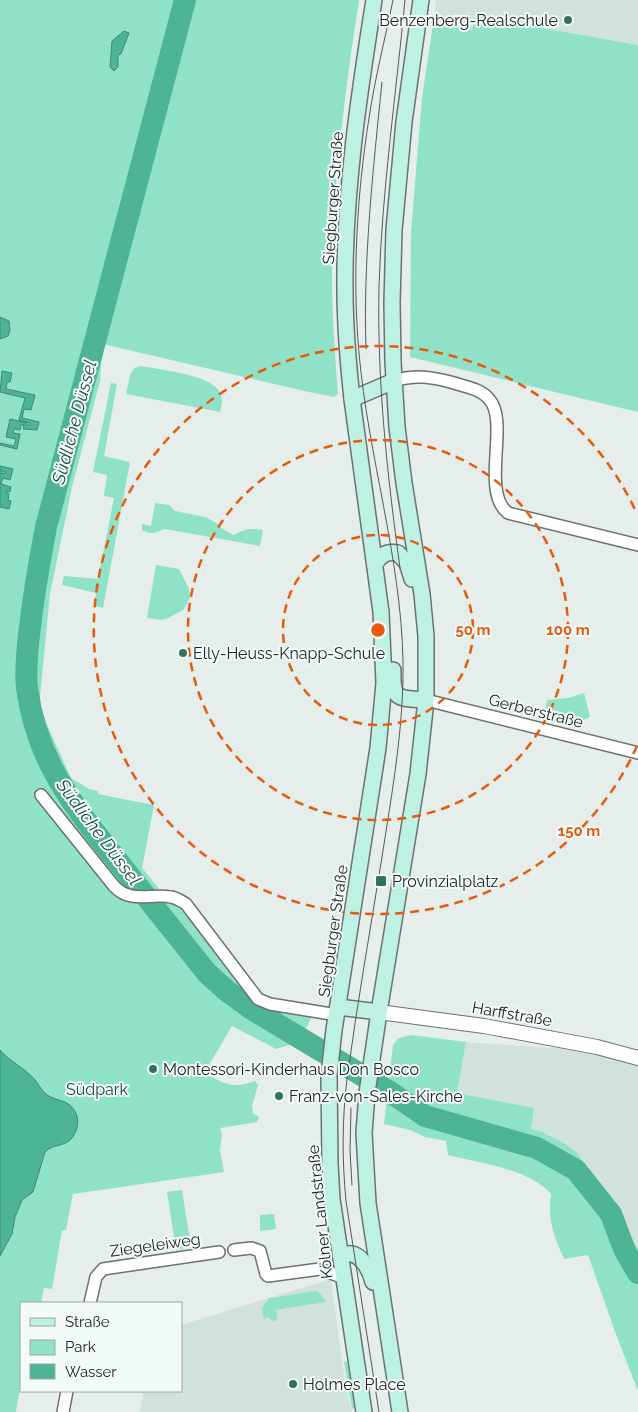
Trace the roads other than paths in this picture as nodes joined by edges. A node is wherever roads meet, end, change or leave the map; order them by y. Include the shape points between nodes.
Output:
1 (374, 0) edge
2 (422, 0) edge
3 (394, 382) junction
4 (352, 399) junction
5 (638, 545) edge
6 (375, 564) junction
7 (422, 594) junction
8 (384, 656) junction
9 (426, 700) junction
10 (638, 753) edge
11 (42, 795) dead end
12 (337, 1011) junction
13 (379, 1012) junction
14 (638, 1058) edge
15 (234, 1250) dead end
16 (219, 1252) dead end
17 (341, 1258) junction
18 (320, 1269) junction
19 (344, 1278) junction
20 (90, 1302) edge
21 (382, 1302) junction
22 (67, 1392) edge
23 (64, 1412) edge
24 (364, 1412) edge
25 (400, 1412) edge

1 - 4 main road, Siegburger Straße via 354,148 346,246 346,323
2 - 3 main road via 410,76 396,212 392,303
3 - 4 main road
3 - 5 street via 417,376 445,380 489,398 495,407 496,418 498,498 508,513
3 - 7 main road via 404,483
4 - 6 main road, Siegburger Straße
6 - 7 main road via 382,555 398,553 408,563 414,587
6 - 8 main road, Siegburger Straße
7 - 9 main road
8 - 9 main road, Siegburger Straße via 393,667 396,695
8 - 12 main road, Siegburger Straße via 378,748
9 - 10 street, Gerberstraße
9 - 13 main road via 418,774
11 - 12 street, Siegburger Straße via 118,891 126,896 174,897 186,904 258,999 270,1004
12 - 13 main road, Siegburger Straße
12 - 17 main road, Kölner Landstraße via 329,1075 330,1164
13 - 14 street, Harffstraße via 484,1026
13 - 21 main road via 367,1093 364,1164
15 - 18 street via 257,1249 262,1254 268,1276
16 - 20 street, Ziegeleiweg via 103,1269 96,1276
17 - 18 street
17 - 19 main road, Kölner Landstraße
17 - 21 main road via 351,1254 367,1264 375,1297
18 - 19 street
19 - 24 main road, Kölner Landstraße
21 - 25 main road
22 - 23 street

